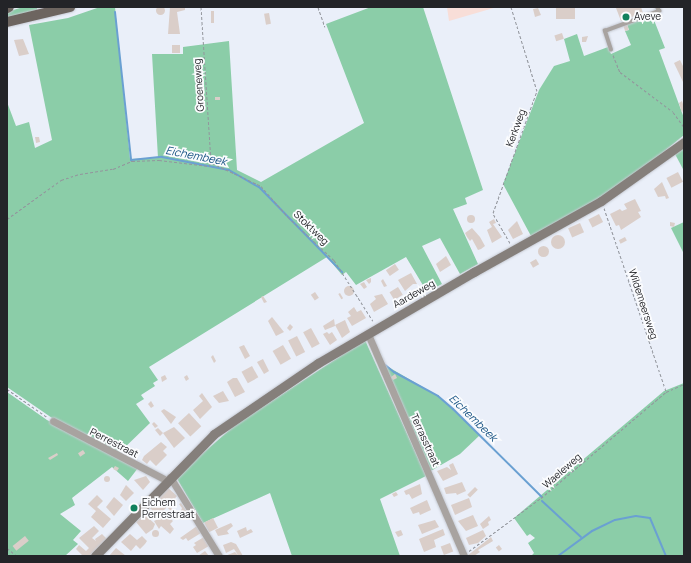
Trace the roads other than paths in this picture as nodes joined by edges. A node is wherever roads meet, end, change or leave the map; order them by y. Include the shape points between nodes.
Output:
1 (70, 7) edge
2 (657, 7) edge
3 (42, 11) edge
4 (7, 22) edge
5 (611, 50) road end
6 (684, 142) edge
7 (368, 334) junction
8 (53, 421) road end
9 (168, 478) junction
10 (94, 556) edge
11 (219, 556) edge
12 (462, 556) edge

1 - 3 main road
2 - 5 lane via 659,11 605,31
3 - 4 main road
6 - 7 street, Aardeweg via 601,202
7 - 9 street, Aardeweg via 318,363 214,434
7 - 12 street, Terrasstraat
8 - 9 street, Perrestraat
9 - 10 street, Aardeweg
9 - 11 street

